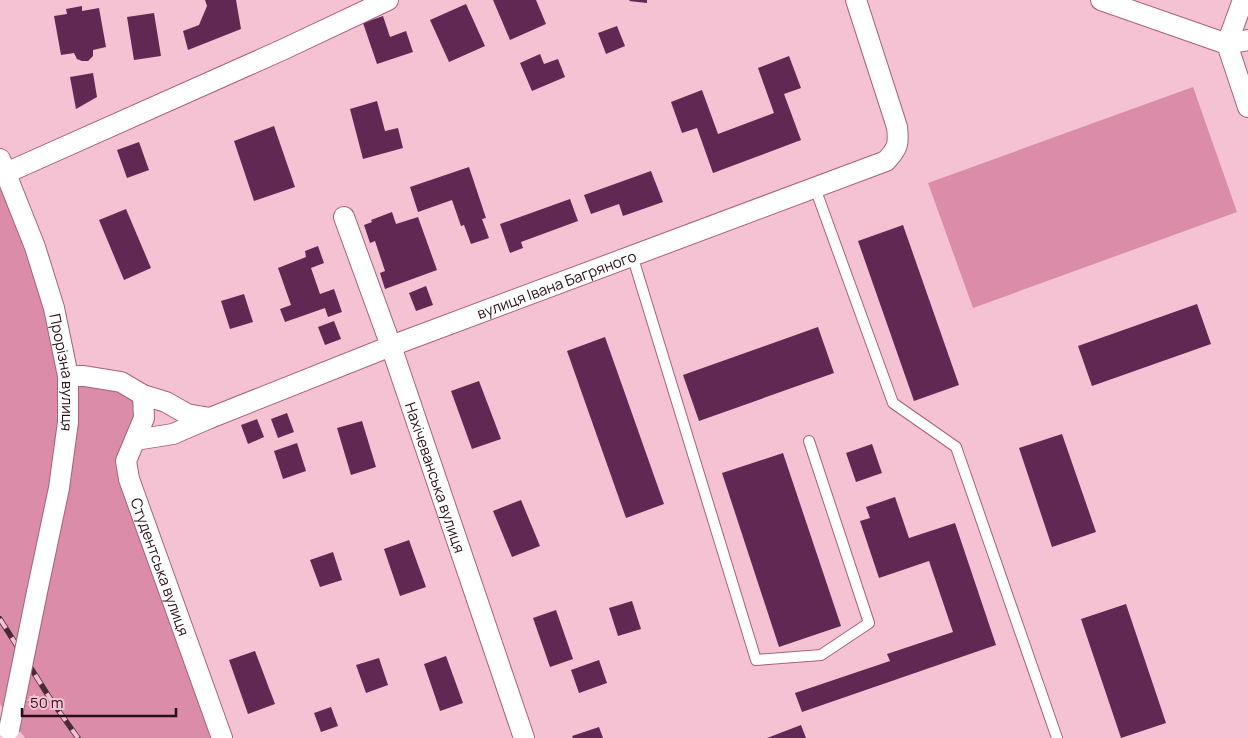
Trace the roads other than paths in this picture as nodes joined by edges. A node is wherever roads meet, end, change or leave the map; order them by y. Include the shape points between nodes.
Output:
1 (388, 0) edge
2 (856, 0) edge
3 (1101, 0) edge
4 (1243, 0) edge
5 (1248, 40) edge
6 (1227, 44) junction
7 (1248, 107) edge
8 (3, 166) edge
9 (814, 188) junction
10 (344, 217) dead end
11 (632, 255) junction
12 (391, 346) junction
13 (68, 376) junction
14 (144, 395) junction
15 (210, 418) junction
16 (136, 440) junction
17 (809, 441) dead end
18 (8, 734) edge
19 (222, 738) edge
20 (524, 738) edge
21 (1057, 738) edge

1 - 8 street via 282,50
2 - 9 street, вулиця Івана Багряного via 897,127 898,140 895,152 886,161
3 - 6 street
4 - 6 street
5 - 6 street
6 - 7 street
8 - 13 street, Прорізна вулиця via 35,247 54,308
9 - 11 street, вулиця Івана Багряного
9 - 21 lane via 892,403 956,447
10 - 12 street, Нахічеванська вулиця
11 - 12 street, вулиця Івана Багряного
11 - 17 lane via 756,660 821,655 869,623
12 - 15 street, вулиця Івана Багряного
12 - 20 street, Нахічеванська вулиця
13 - 14 street via 121,382
13 - 18 street, Прорізна вулиця, bridge via 68,422 59,488
14 - 15 street via 187,414
14 - 16 street, Студентська вулиця via 144,418
15 - 16 street, вулиця Івана Багряного via 173,434
16 - 19 street, Студентська вулиця via 126,461 129,479

